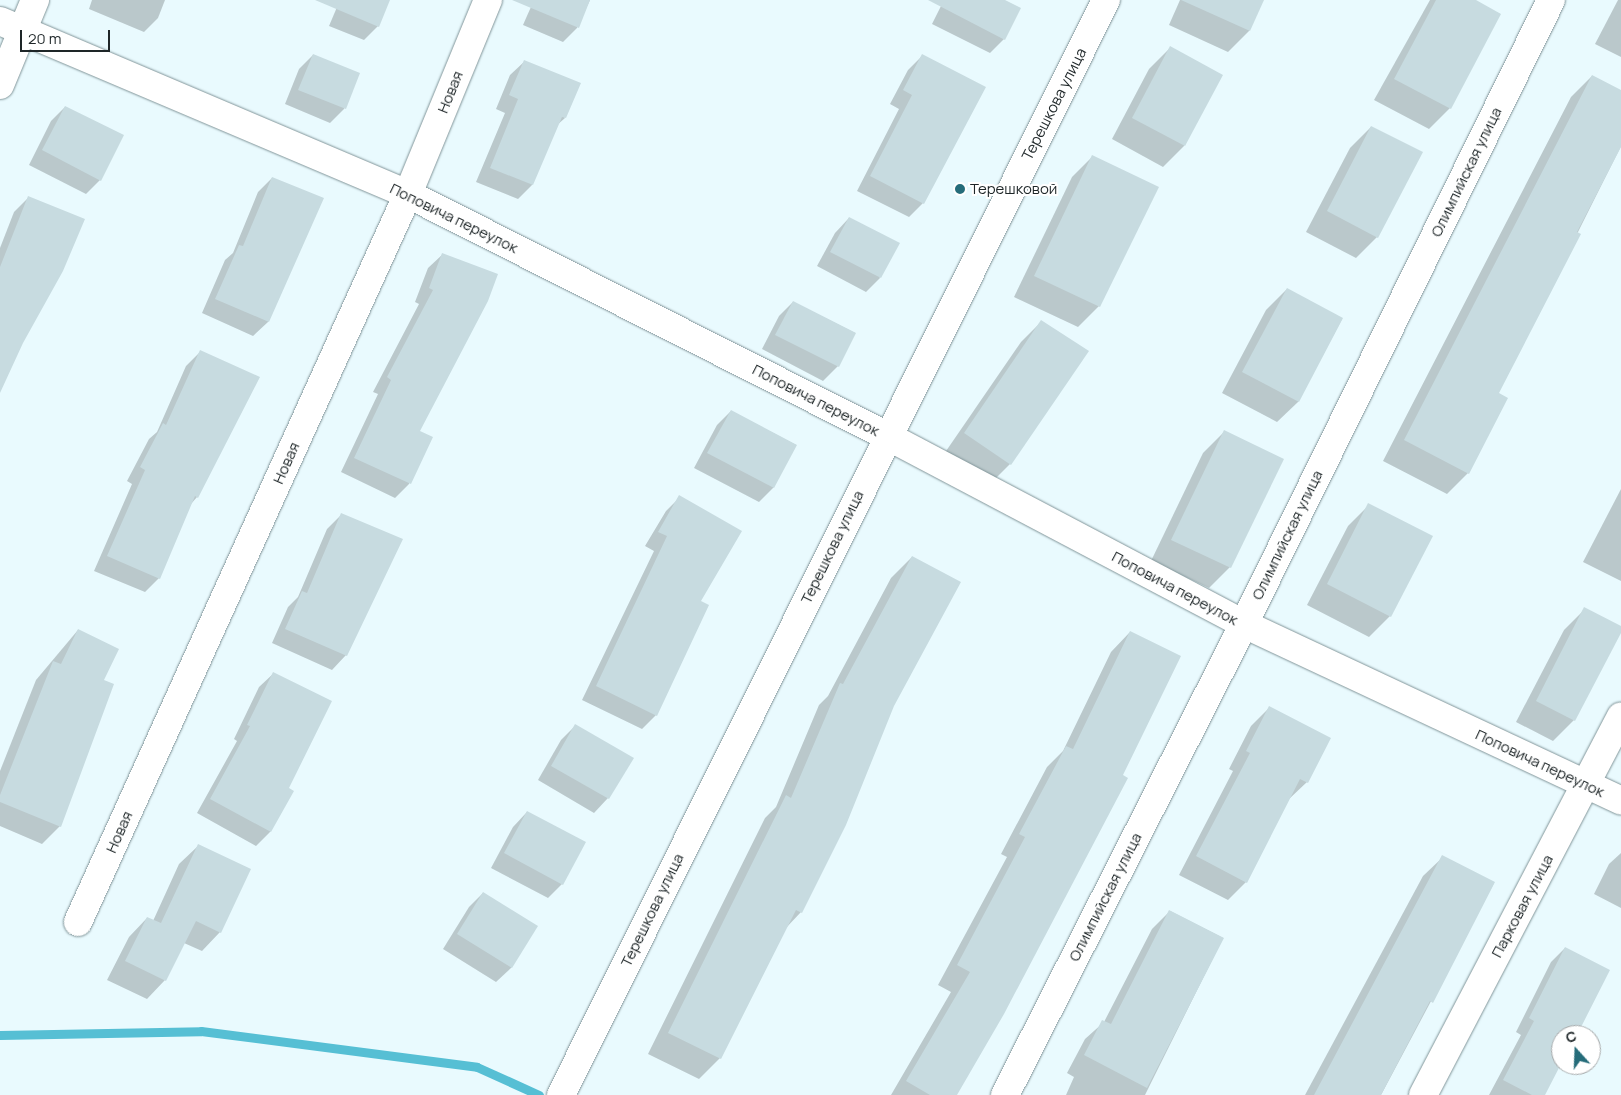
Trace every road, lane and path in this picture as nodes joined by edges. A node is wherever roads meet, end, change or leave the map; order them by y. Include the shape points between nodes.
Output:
1 (35, 0) edge
2 (488, 0) edge
3 (1106, 0) edge
4 (1551, 0) edge
5 (12, 26) edge
6 (0, 85) edge
7 (408, 194) junction
8 (887, 436) junction
9 (1244, 624) junction
10 (1621, 717) edge
11 (1587, 784) junction
12 (1621, 802) edge
13 (78, 922) dead end
14 (561, 1095) edge
15 (1005, 1095) edge
16 (1423, 1095) edge

1 - 5 street
2 - 7 street, Новая
3 - 8 street, Терешкова улица
4 - 9 street, Олимпийская улица
5 - 6 street
5 - 7 street, Поповича переулок
7 - 8 street, Поповича переулок
7 - 13 street, Новая
8 - 9 street, Поповича переулок
8 - 14 street, Терешкова улица
9 - 11 street, Поповича переулок
9 - 15 street, Олимпийская улица
10 - 11 street, Парковая улица
11 - 12 street, Поповича переулок
11 - 16 street, Парковая улица

